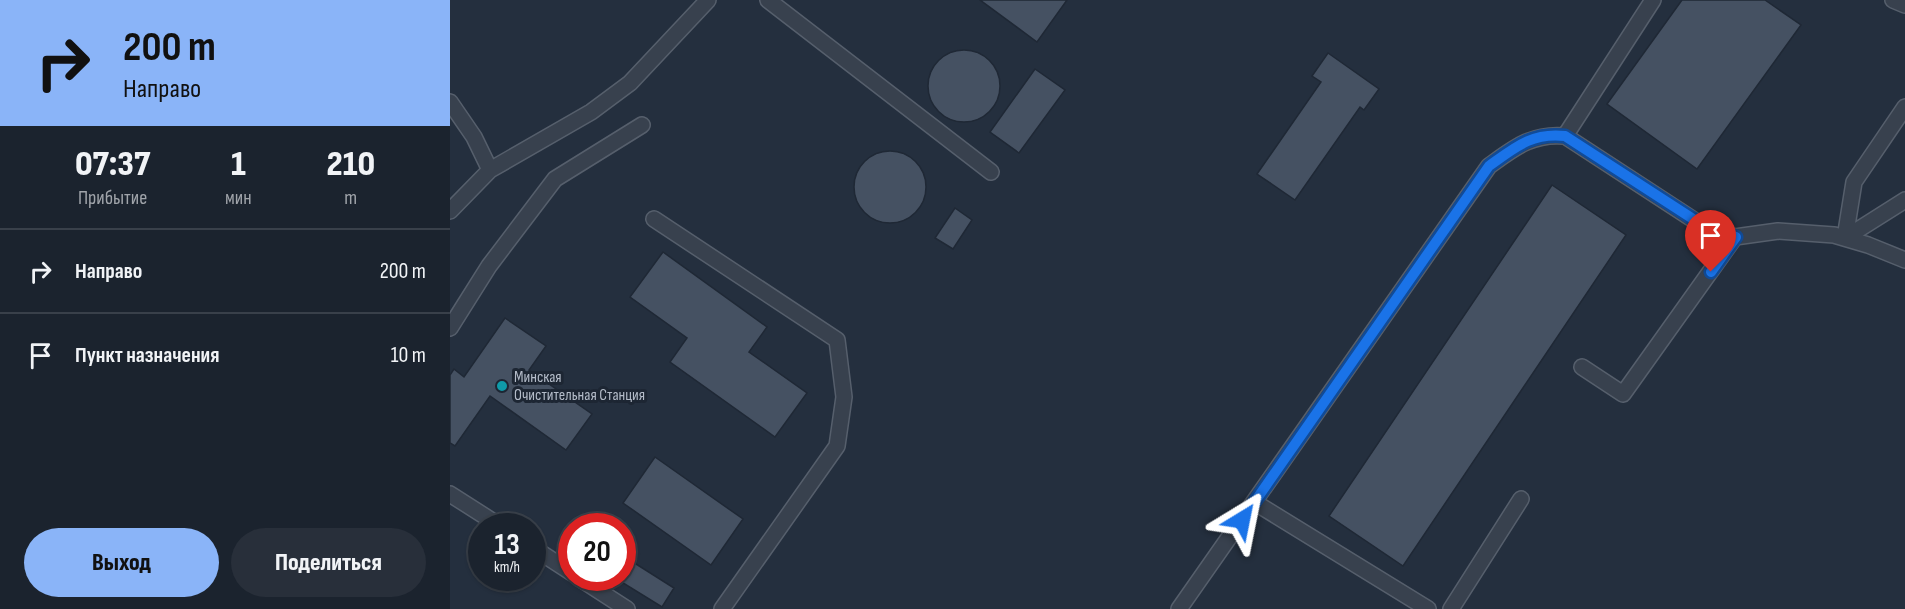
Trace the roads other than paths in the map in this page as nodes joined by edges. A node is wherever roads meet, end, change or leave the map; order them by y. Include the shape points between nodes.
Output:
1 (708, 0) edge
2 (768, 0) edge
3 (1653, 0) edge
4 (1893, 0) edge
5 (1905, 5) edge
6 (450, 102) edge
7 (1905, 107) edge
8 (642, 126) dead end
9 (1565, 136) junction
10 (490, 170) junction
11 (991, 172) dead end
12 (1905, 200) edge
13 (450, 211) edge
14 (654, 219) dead end
15 (1736, 237) junction
16 (1845, 238) junction
17 (1905, 260) edge
18 (450, 328) edge
19 (1582, 367) dead end
20 (451, 496) edge
21 (1521, 498) dead end
22 (1254, 502) junction
23 (479, 513) edge
24 (599, 591) edge
25 (627, 609) edge
26 (722, 609) edge
27 (1179, 609) edge
28 (1428, 609) edge
29 (1451, 609) edge

1 - 10 lane via 630,83 591,112
2 - 11 lane
3 - 9 lane
4 - 5 lane
6 - 10 lane
7 - 16 lane via 1854,182
8 - 18 lane via 555,179 489,266
9 - 15 lane via 1707,228
9 - 22 lane via 1551,134 1523,142 1489,166
10 - 13 lane
12 - 16 lane
14 - 26 lane via 837,340 844,397 837,446
15 - 16 lane via 1778,231
15 - 19 lane via 1623,393
16 - 17 lane
20 - 23 lane
21 - 29 lane
22 - 27 lane
22 - 28 lane
24 - 25 lane

